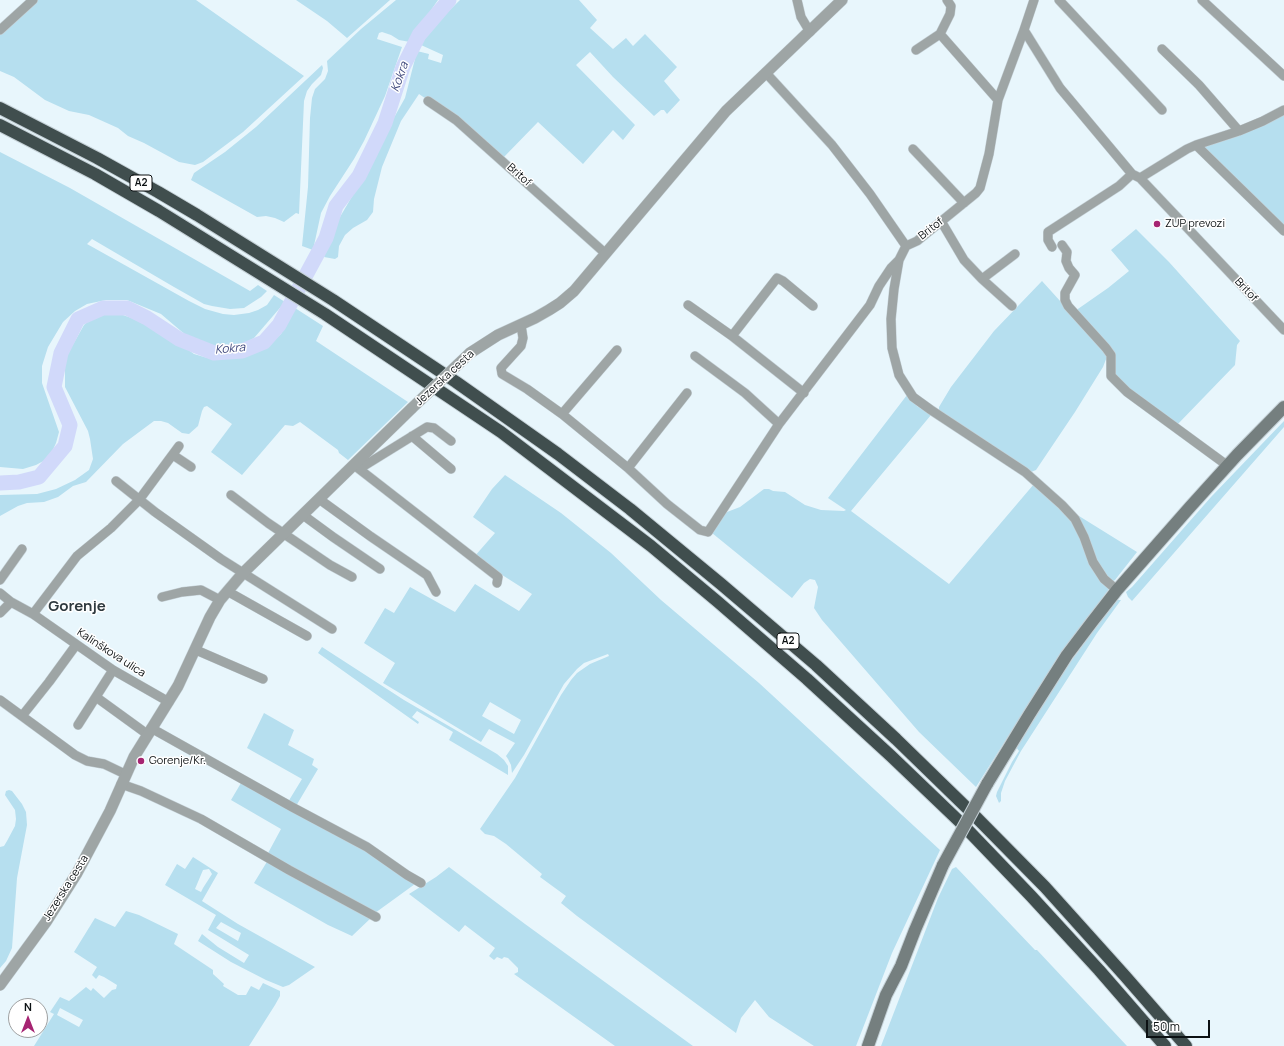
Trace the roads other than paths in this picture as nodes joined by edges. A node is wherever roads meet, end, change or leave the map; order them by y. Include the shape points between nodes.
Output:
1 (34, 0) edge
2 (797, 0) edge
3 (842, 0) edge
4 (946, 0) edge
5 (1034, 0) edge
6 (1059, 0) edge
7 (1202, 0) edge
8 (0, 30) edge
9 (1024, 30) junction
10 (810, 32) junction
11 (940, 34) junction
12 (916, 50) dead end
13 (1162, 50) dead end
14 (766, 73) junction
15 (1284, 76) edge
16 (998, 100) junction
17 (428, 101) dead end
18 (0, 108) edge
19 (1162, 110) dead end
20 (1284, 110) edge
21 (0, 125) edge
22 (1239, 131) junction
23 (1196, 145) junction
24 (913, 149) dead end
25 (1136, 176) junction
26 (964, 203) junction
27 (941, 221) junction
28 (1284, 231) edge
29 (1062, 245) dead end
30 (906, 246) junction
31 (1052, 247) dead end
32 (606, 254) junction
33 (1015, 254) dead end
34 (899, 260) junction
35 (982, 279) junction
36 (688, 305) dead end
37 (813, 306) dead end
38 (1012, 306) dead end
39 (521, 324) junction
40 (1284, 330) edge
41 (732, 336) junction
42 (617, 350) dead end
43 (695, 356) dead end
44 (804, 392) junction
45 (687, 393) dead end
46 (1284, 407) edge
47 (562, 414) junction
48 (778, 424) junction
49 (412, 436) junction
50 (451, 442) dead end
51 (179, 446) dead end
52 (173, 455) junction
53 (1228, 466) junction
54 (357, 467) junction
55 (191, 468) dead end
56 (628, 468) junction
57 (452, 470) dead end
58 (116, 482) dead end
59 (231, 496) dead end
60 (319, 499) junction
61 (139, 500) junction
62 (303, 515) junction
63 (284, 534) junction
64 (22, 549) dead end
65 (380, 569) dead end
66 (243, 573) junction
67 (352, 577) dead end
68 (0, 580) edge
69 (497, 583) dead end
70 (1117, 590) junction
71 (436, 592) dead end
72 (0, 593) edge
73 (224, 596) junction
74 (162, 597) dead end
75 (11, 602) junction
76 (0, 613) edge
77 (33, 614) junction
78 (332, 628) dead end
79 (307, 636) dead end
80 (76, 645) junction
81 (196, 650) junction
82 (113, 670) junction
83 (263, 679) dead end
84 (96, 697) junction
85 (0, 700) edge
86 (169, 702) junction
87 (22, 716) junction
88 (78, 725) dead end
89 (149, 731) junction
90 (123, 779) junction
91 (421, 883) dead end
92 (376, 917) dead end
93 (0, 985) edge
94 (868, 1046) edge
95 (1165, 1046) edge
96 (1186, 1046) edge

1 - 8 street
2 - 10 street via 801,17
3 - 10 street
4 - 11 street via 951,6 950,14
5 - 9 street, Britof
6 - 19 street
7 - 15 street
9 - 16 street, Britof
9 - 25 street, Britof via 1060,88
10 - 14 street
11 - 12 street
11 - 16 street
13 - 22 street via 1199,85
14 - 30 street, Britof via 832,145
14 - 32 street via 726,111
16 - 26 street, Britof via 982,183 976,193
17 - 32 street, Britof via 456,120
18 - 96 highway, A2 via 158,192 334,300 558,454 630,510 816,665 970,810 1045,887
20 - 22 street
21 - 95 highway, A2 via 95,174 325,314 501,432 651,546 807,679 961,823 1099,970
22 - 23 street
23 - 25 street
23 - 28 street
24 - 26 street
25 - 31 street via 1048,232 1048,240
25 - 40 street, Britof
26 - 27 street, Britof
27 - 30 street, Britof
27 - 35 street via 964,260
29 - 53 street via 1067,252 1066,261 1069,268 1075,275 1065,293 1065,300 1111,355 1111,376 1127,392
30 - 34 street
32 - 39 street, Jezerska cesta via 560,303
33 - 35 street
34 - 44 street via 879,286 860,320
34 - 70 street via 891,319 892,348 899,375 913,397 1026,472 1062,505 1075,519 1093,562 1104,579
35 - 38 street
36 - 41 street
37 - 41 street via 777,278
39 - 47 street via 521,346 501,368 502,374
39 - 54 street, Jezerska cesta, bridge via 485,342 470,353 412,408
41 - 44 street
42 - 47 street
43 - 48 street via 745,393
44 - 48 street
45 - 56 street
46 - 53 main road
47 - 56 street
48 - 56 street via 708,532 700,530 667,504
49 - 50 street via 427,427 434,428
49 - 54 street
49 - 57 street
51 - 52 street
52 - 55 street
52 - 61 street
53 - 70 main road
54 - 60 street, Jezerska cesta
54 - 69 street via 498,578
58 - 61 street
59 - 63 street
60 - 62 street, Jezerska cesta
60 - 71 street via 427,575
61 - 66 street
61 - 77 street via 112,528 77,556
62 - 63 street, Jezerska cesta
62 - 65 street
63 - 66 street, Jezerska cesta
63 - 67 street
64 - 68 street
66 - 73 street, Jezerska cesta
66 - 78 street
70 - 94 main road, bridge via 1068,655 1022,724 987,784 944,865 886,995
72 - 75 street, Kalinškova ulica
73 - 74 street via 201,590
73 - 79 street via 263,610
73 - 81 street, Jezerska cesta via 210,617
75 - 76 street
75 - 77 street, Kalinškova ulica
77 - 80 street, Kalinškova ulica
80 - 82 street, Kalinškova ulica
80 - 87 street
81 - 83 street
81 - 86 street, Jezerska cesta
82 - 84 street
82 - 86 street, Kalinškova ulica
84 - 88 street
84 - 89 street
85 - 87 street
86 - 89 street, Jezerska cesta
87 - 90 street via 75,755 87,761 104,764
89 - 90 street, Jezerska cesta
89 - 91 street via 367,847
90 - 92 street via 141,791 201,819
90 - 93 street, Jezerska cesta via 77,873 46,922

